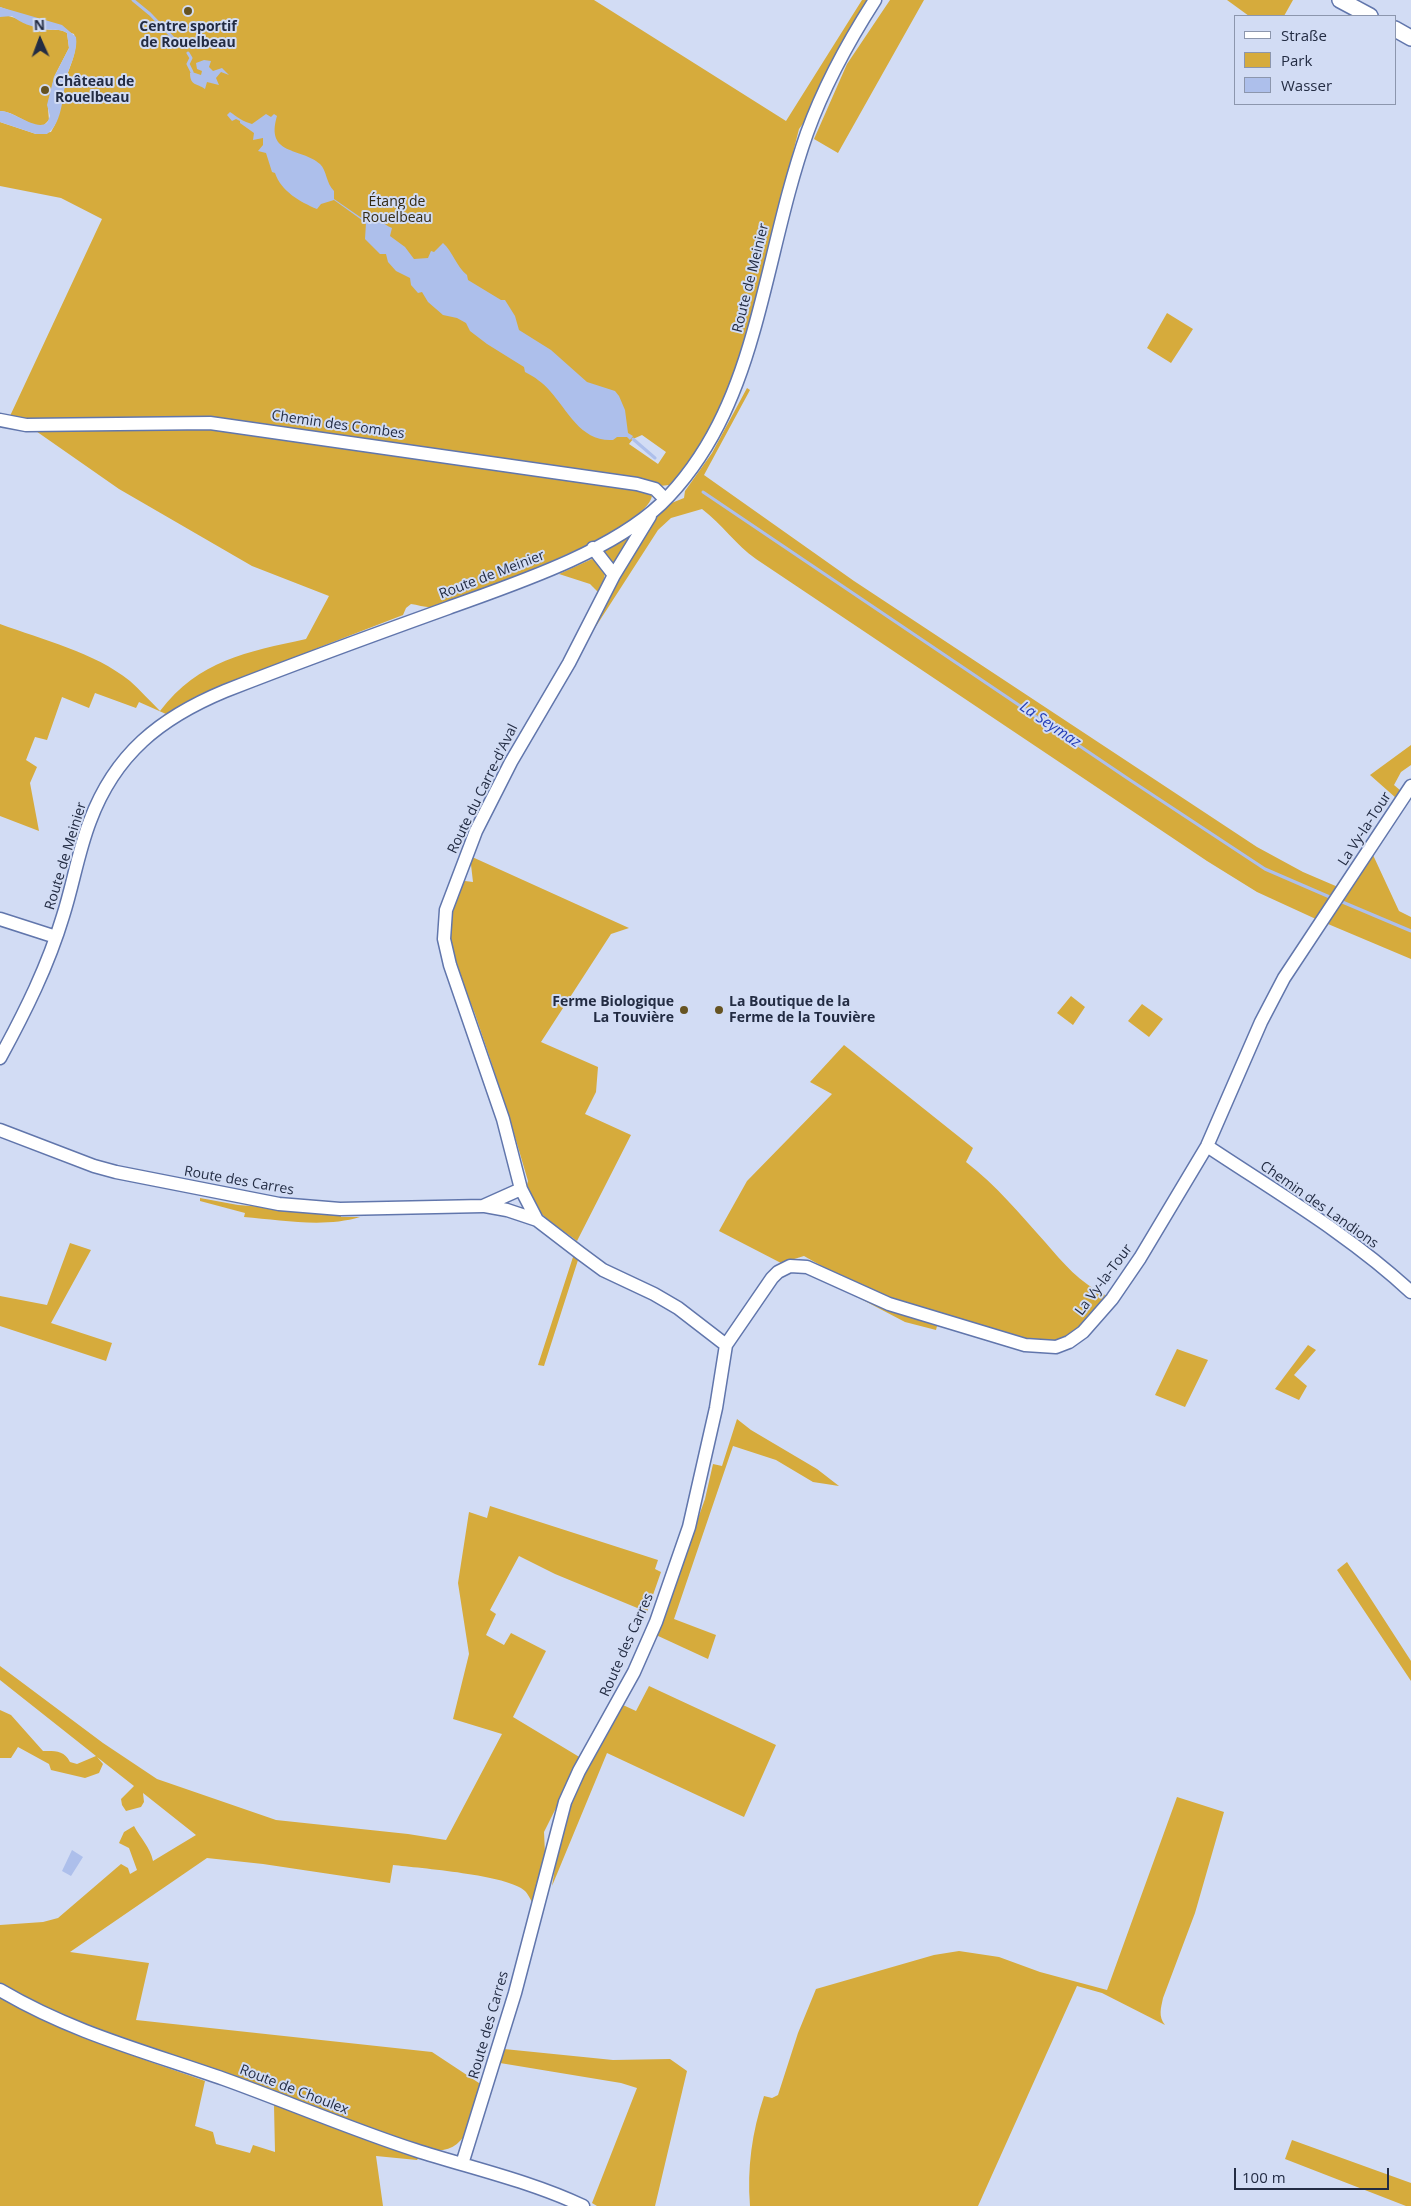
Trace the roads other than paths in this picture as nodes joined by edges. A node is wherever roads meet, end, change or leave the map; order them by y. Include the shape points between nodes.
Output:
1 (875, 0) edge
2 (1340, 0) edge
3 (1368, 15) edge
4 (1396, 30) edge
5 (1411, 38) edge
6 (0, 420) edge
7 (665, 499) junction
8 (653, 510) junction
9 (593, 548) junction
10 (614, 575) junction
11 (1411, 786) edge
12 (0, 919) edge
13 (56, 937) junction
14 (1, 1054) edge
15 (0, 1130) edge
16 (1207, 1146) junction
17 (521, 1189) junction
18 (483, 1206) junction
19 (538, 1220) junction
20 (1411, 1292) edge
21 (726, 1345) junction
22 (0, 1990) edge
23 (462, 2164) junction
24 (583, 2206) edge

1 - 7 street, Route de Meinier via 842,54 807,134 779,228 760,309 730,402 697,462
2 - 3 main road
4 - 5 main road
6 - 7 street, Chemin des Combes via 26,425 210,423 637,484 655,489
7 - 8 street, Route de Meinier
8 - 9 street, Route de Meinier
8 - 10 street, Route du Carre-d'Aval
9 - 10 street
9 - 13 street, Route de Meinier via 519,582 202,700 168,720 144,738 119,765 100,798 85,835
10 - 17 street, Route du Carre-d'Aval via 483,817 459,872 445,919 444,940 450,965 503,1119
11 - 16 street, La Vy-la-Tour via 1272,1000
12 - 13 street
13 - 14 street, Route de Meinier via 40,977
15 - 18 street, Route des Carres via 116,1172 279,1204 340,1209
16 - 20 street, Chemin des Landions via 1351,1243
16 - 21 street, La Vy-la-Tour via 1122,1286 1086,1329 1062,1345 1044,1348 1006,1340 889,1304 816,1270 796,1266 785,1268 772,1278
17 - 18 street, Route des Carres
17 - 19 street, Route des Carres
18 - 19 street, Route des Carres
19 - 21 street, Route des Carres via 603,1270 678,1308
21 - 23 street, Route des Carres via 716,1408 689,1528 656,1622 634,1672 578,1771 565,1802 515,1993
22 - 23 street, Route de Choulex via 53,2019 103,2040
23 - 24 street, Route de Choulex

